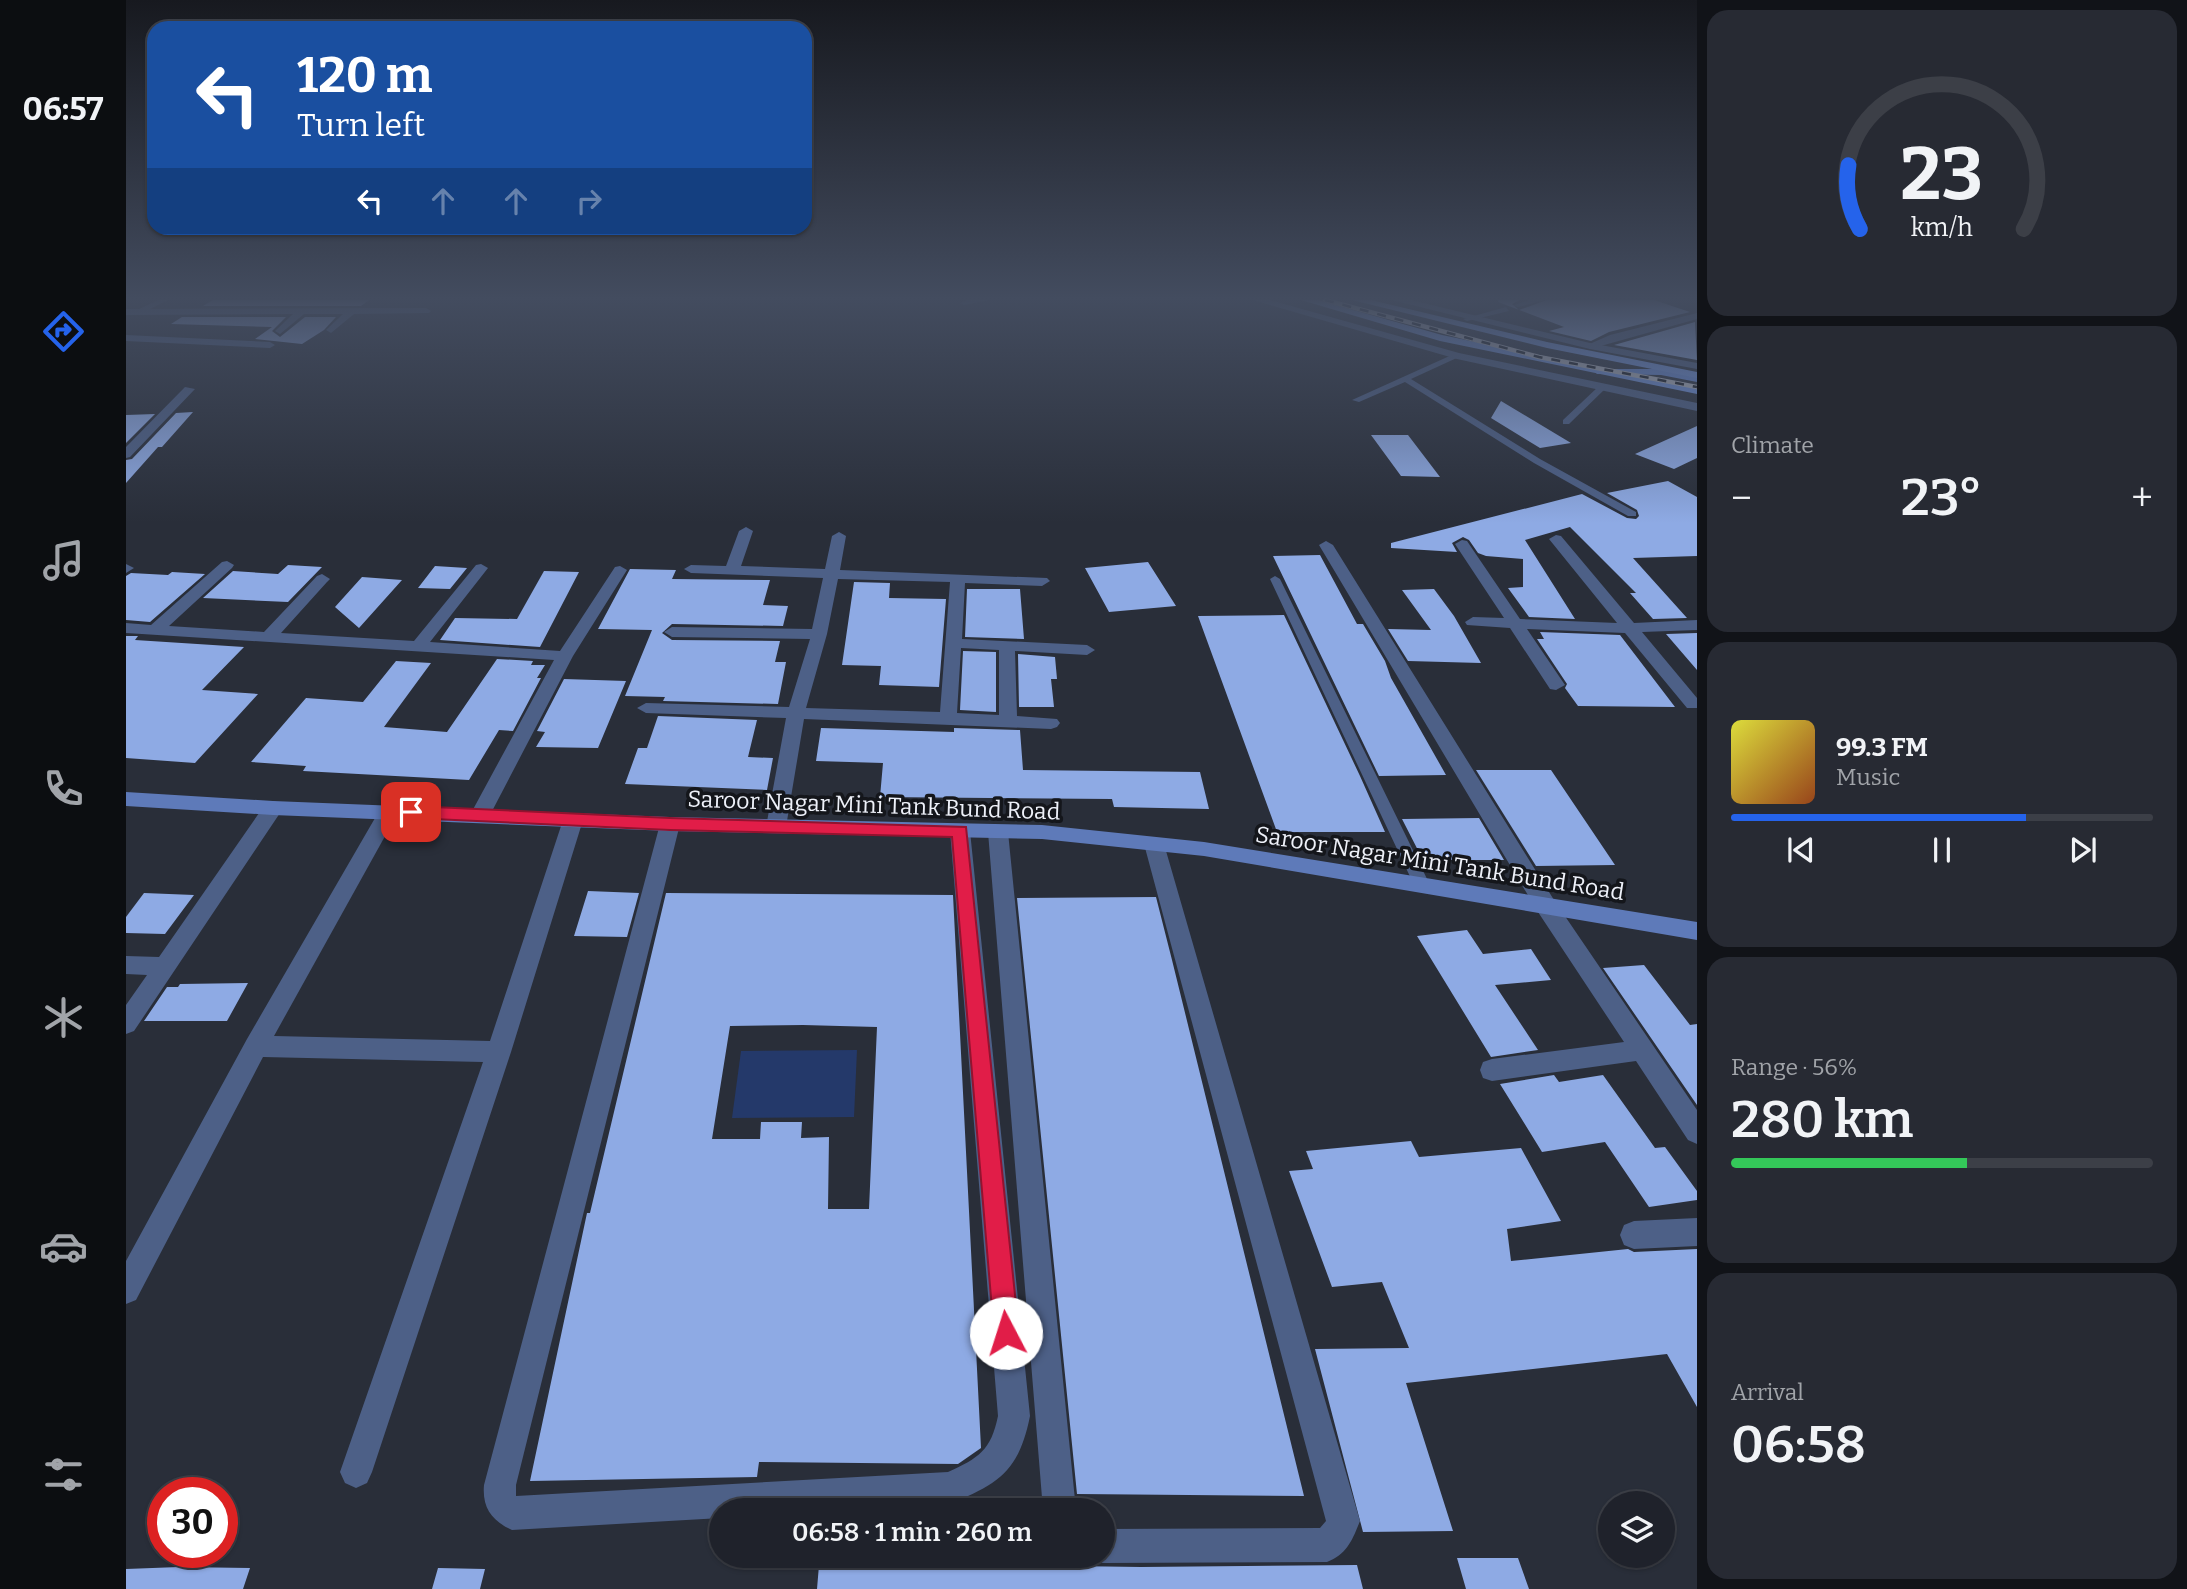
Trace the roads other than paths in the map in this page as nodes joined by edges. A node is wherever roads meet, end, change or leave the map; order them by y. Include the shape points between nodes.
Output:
1 (1413, 374) edge
2 (1539, 374) edge
3 (1611, 374) edge
4 (1677, 374) edge
5 (1697, 377) edge
6 (1404, 378) junction
7 (1602, 388) junction
8 (188, 390) dead end
9 (1697, 391) edge
10 (1356, 400) dead end
11 (1697, 407) edge
12 (1566, 422) dead end
13 (126, 454) edge
14 (1632, 514) dead end
15 (746, 531) dead end
16 (839, 536) dead end
17 (1556, 539) dead end
18 (1462, 544) dead end
19 (1326, 545) dead end
20 (228, 565) dead end
21 (481, 568) dead end
22 (691, 569) dead end
23 (620, 570) dead end
24 (732, 570) junction
25 (831, 575) junction
26 (958, 578) junction
27 (322, 579) dead end
28 (1275, 579) dead end
29 (1042, 582) dead end
30 (1473, 622) dead end
31 (1514, 623) junction
32 (1697, 625) edge
33 (126, 628) edge
34 (1629, 628) junction
35 (155, 631) junction
36 (672, 632) dead end
37 (819, 634) junction
38 (268, 637) junction
39 (952, 643) junction
40 (1007, 646) junction
41 (417, 648) junction
42 (1087, 650) dead end
43 (565, 656) junction
44 (1556, 685) dead end
45 (1693, 704) dead end
46 (646, 708) dead end
47 (796, 713) junction
48 (948, 718) junction
49 (1008, 721) junction
50 (1051, 723) dead end
51 (126, 799) edge
52 (273, 808) junction
53 (388, 811) junction
54 (480, 815) junction
55 (573, 820) junction
56 (670, 824) junction
57 (776, 827) junction
58 (960, 831) junction
59 (998, 832) junction
60 (1154, 844) junction
61 (1422, 885) junction
62 (1546, 906) junction
63 (1697, 931) edge
64 (126, 965) edge
65 (165, 966) junction
66 (126, 1024) edge
67 (256, 1046) junction
68 (1642, 1050) junction
69 (499, 1052) junction
70 (1492, 1070) dead end
71 (1697, 1132) edge
72 (1697, 1232) edge
73 (1634, 1235) dead end
74 (126, 1290) edge
75 (356, 1472) dead end
76 (1059, 1498) edge
77 (1115, 1546) edge

1 - 6 lane
2 - 7 street
3 - 9 highway
4 - 5 main road
6 - 10 lane
6 - 14 lane
7 - 11 street
7 - 12 lane
8 - 13 street
15 - 24 street
16 - 25 street
17 - 34 street
18 - 31 street
19 - 62 street
20 - 35 street
21 - 41 street
22 - 24 street
23 - 43 street
24 - 25 street
25 - 26 street
25 - 37 street
26 - 29 street
26 - 39 street
27 - 38 street
28 - 61 lane
30 - 31 street
31 - 34 street
31 - 44 street
32 - 34 street
33 - 35 street
34 - 45 street
35 - 38 street
36 - 37 street
37 - 47 street
38 - 41 street
39 - 40 street
39 - 48 street
40 - 42 street
40 - 49 street
41 - 43 street
43 - 54 street
46 - 47 street
47 - 48 street
47 - 57 street
48 - 49 street
49 - 50 street
51 - 52 main road, Saroor Nagar Mini Tank Bund Road
52 - 53 main road, Saroor Nagar Mini Tank Bund Road
52 - 65 street
53 - 54 main road, Saroor Nagar Mini Tank Bund Road
53 - 67 street
54 - 55 main road, Saroor Nagar Mini Tank Bund Road
55 - 56 main road, Saroor Nagar Mini Tank Bund Road
55 - 69 street
56 - 57 main road, Saroor Nagar Mini Tank Bund Road
56 - 58 street via 500,1485 501,1503 512,1513 949,1488 990,1470 1009,1444 1014,1416
57 - 58 main road, Saroor Nagar Mini Tank Bund Road
58 - 59 main road, Saroor Nagar Mini Tank Bund Road
59 - 60 main road, Saroor Nagar Mini Tank Bund Road
59 - 76 street
60 - 61 main road, Saroor Nagar Mini Tank Bund Road
60 - 77 street via 1343,1521 1327,1545
61 - 62 main road, Saroor Nagar Mini Tank Bund Road
62 - 63 main road, Saroor Nagar Mini Tank Bund Road
62 - 68 street
64 - 65 street
65 - 66 street
67 - 69 street
67 - 74 street
68 - 70 street
68 - 71 street
69 - 75 street
72 - 73 street

